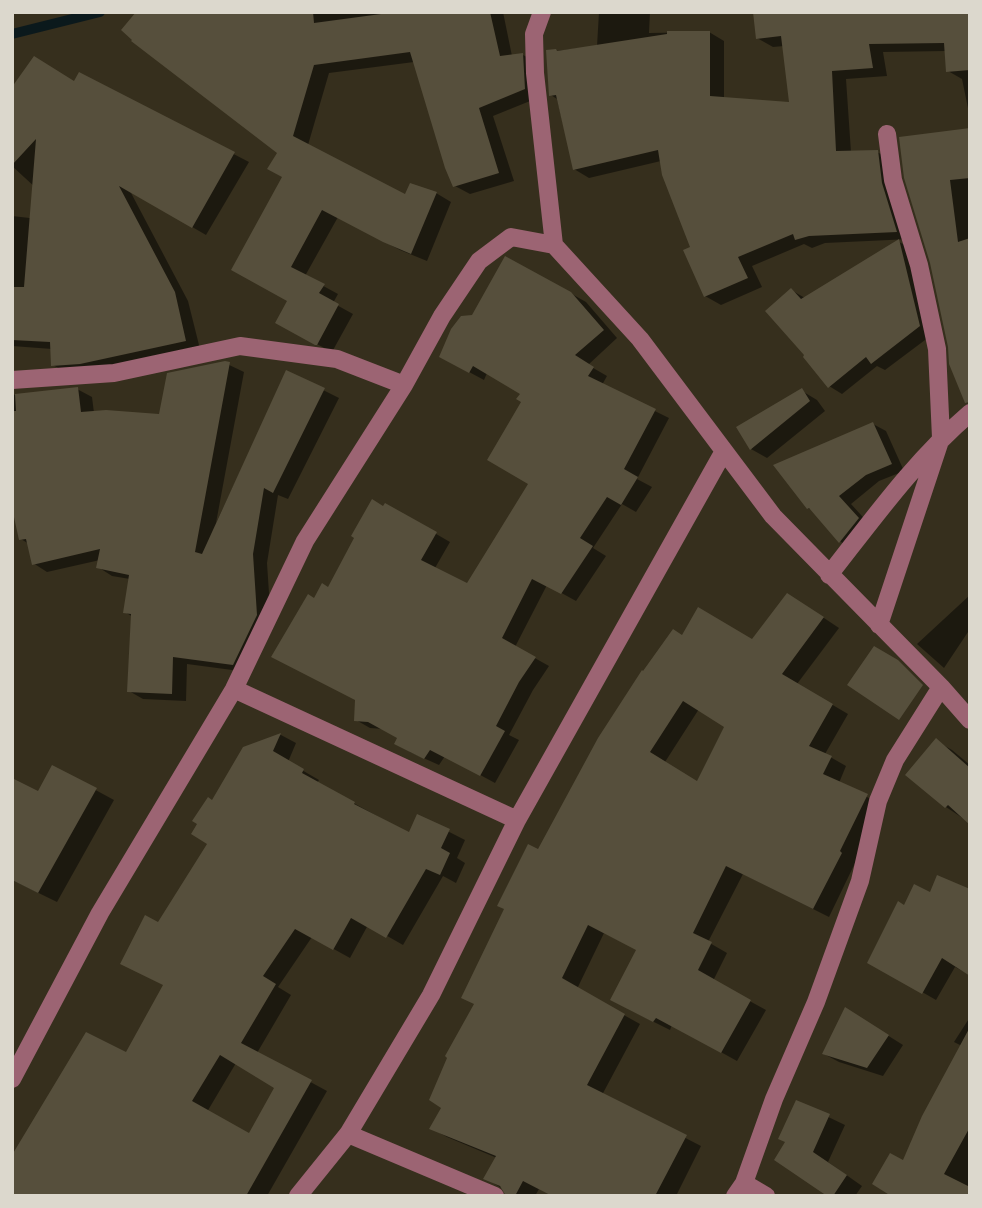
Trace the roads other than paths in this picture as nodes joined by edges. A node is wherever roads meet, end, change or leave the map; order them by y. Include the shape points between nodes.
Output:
1 (542, 12) edge
2 (887, 134) dead end
3 (554, 245) junction
4 (12, 380) edge
5 (404, 385) junction
6 (970, 413) edge
7 (941, 438) junction
8 (724, 451) junction
9 (829, 575) junction
10 (879, 625) junction
11 (942, 687) junction
12 (234, 689) junction
13 (970, 720) edge
14 (517, 820) junction
15 (12, 1079) edge
16 (348, 1134) junction
17 (739, 1189) edge
18 (298, 1196) edge
19 (495, 1196) edge
20 (766, 1196) edge

1 - 3 street via 534,34 535,73
2 - 7 street via 893,180 919,265 937,349
3 - 5 street via 511,237 479,261
3 - 8 street via 640,339
4 - 5 street via 114,373 240,346 337,359
5 - 12 street via 305,541
6 - 7 street
7 - 9 street
7 - 10 street
8 - 9 street via 773,516
8 - 14 street
9 - 10 street
10 - 11 street
11 - 13 street
11 - 17 street via 895,760 878,801 860,881
12 - 14 street
12 - 15 street via 100,913
14 - 16 street via 431,995
16 - 18 street
16 - 19 street
17 - 20 street

